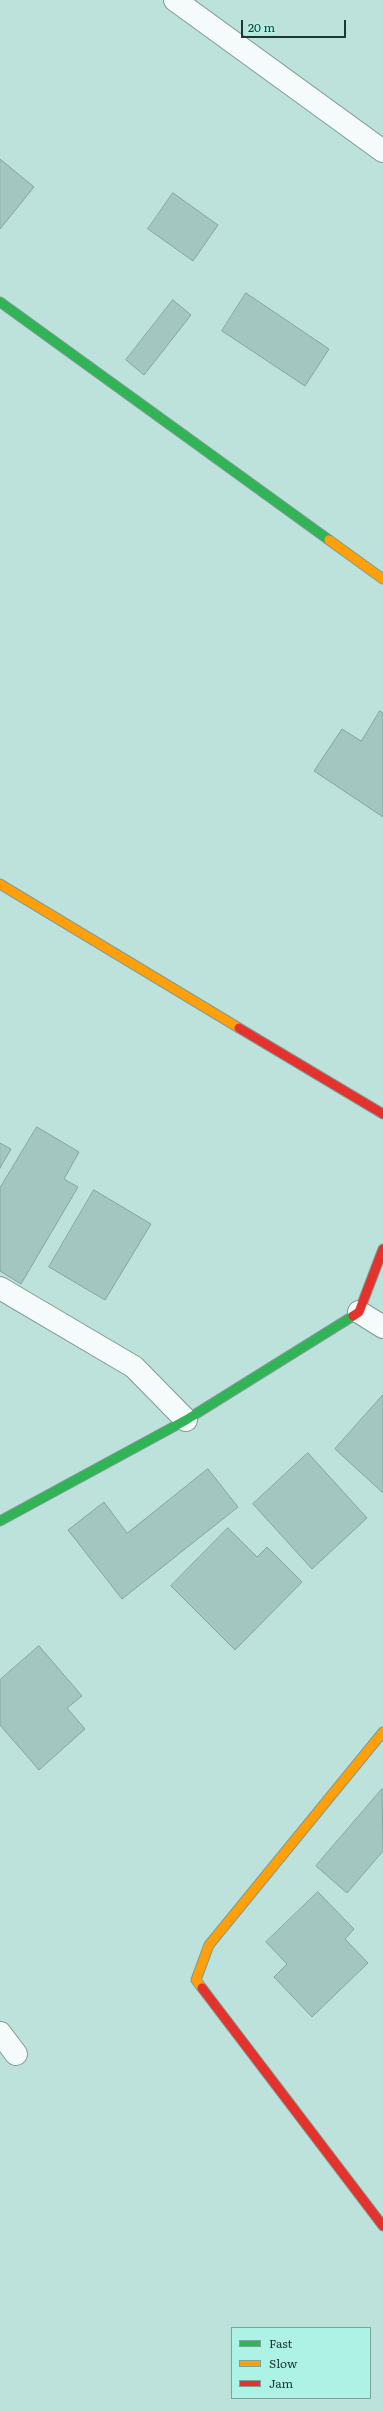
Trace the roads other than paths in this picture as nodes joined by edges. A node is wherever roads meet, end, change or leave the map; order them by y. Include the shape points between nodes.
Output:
1 (176, 0) edge
2 (383, 151) edge
3 (0, 302) edge
4 (383, 579) edge
5 (0, 884) edge
6 (383, 1114) edge
7 (383, 1249) edge
8 (0, 1288) edge
9 (359, 1312) junction
10 (383, 1327) edge
11 (186, 1420) junction
12 (0, 1522) edge
13 (383, 1732) edge
14 (0, 2033) edge
15 (16, 2054) dead end
16 (383, 2226) edge

1 - 2 street
3 - 4 street
5 - 6 street
7 - 9 street
8 - 11 street via 134,1367
9 - 10 street
9 - 11 street
11 - 12 street
13 - 16 street via 209,1945 196,1980
14 - 15 street

